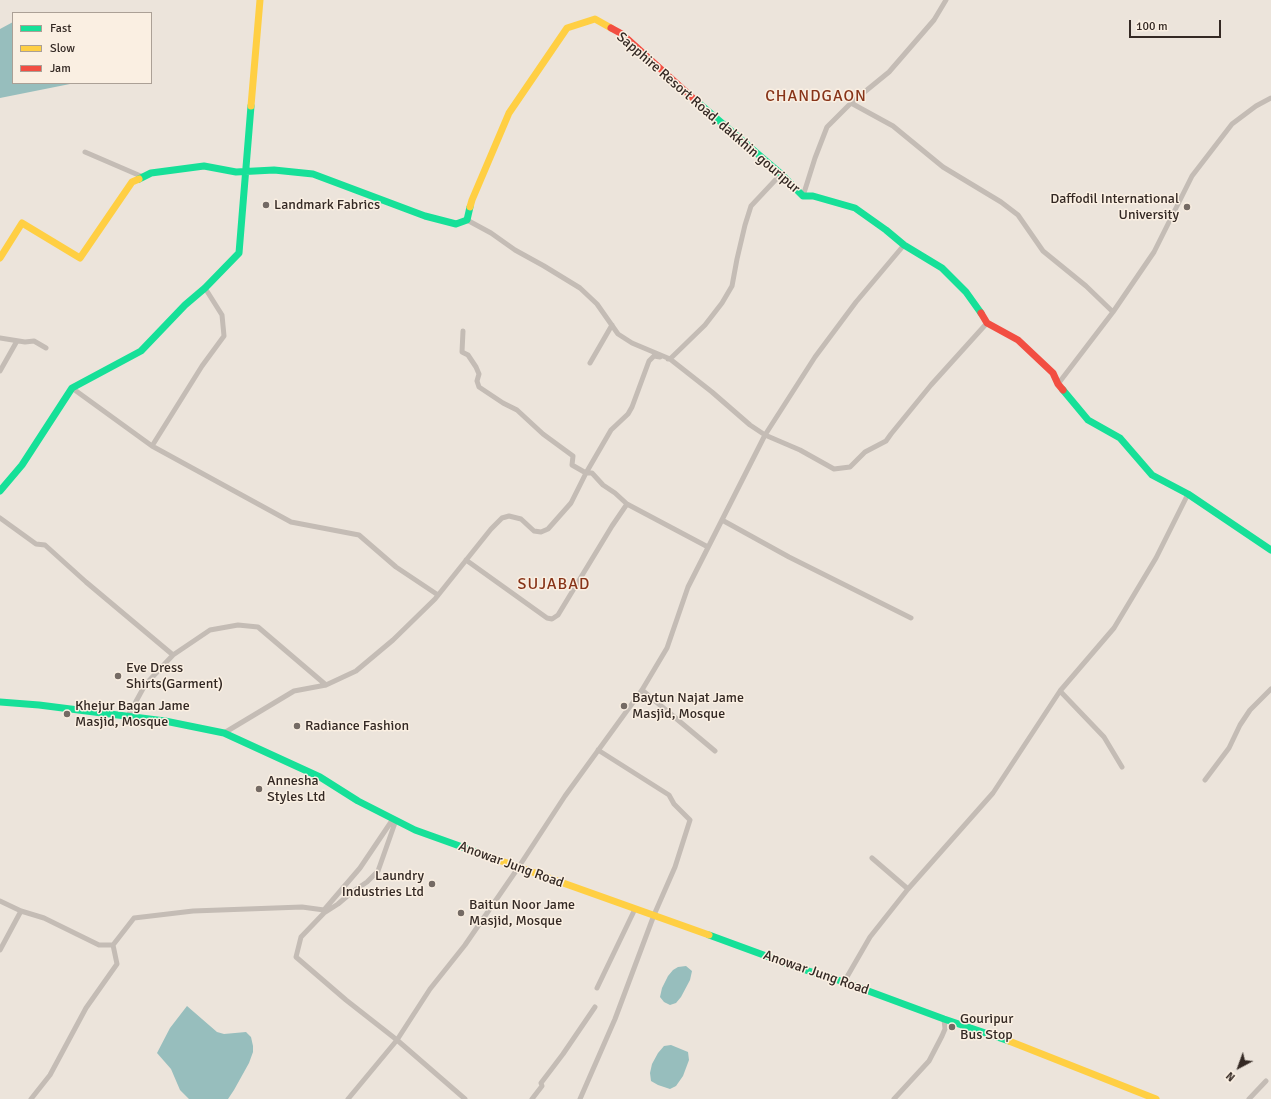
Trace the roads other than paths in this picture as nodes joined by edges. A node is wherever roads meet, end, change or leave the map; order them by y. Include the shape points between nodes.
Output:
1 (260, 0) edge
2 (946, 0) edge
3 (1271, 98) edge
4 (851, 103) junction
5 (85, 152) dead end
6 (246, 173) junction
7 (781, 174) junction
8 (143, 177) junction
9 (803, 196) junction
10 (467, 220) junction
11 (904, 245) junction
12 (0, 258) edge
13 (205, 288) junction
14 (1113, 312) junction
15 (987, 323) junction
16 (612, 325) junction
17 (463, 331) dead end
18 (0, 338) edge
19 (17, 340) junction
20 (46, 348) dead end
21 (670, 359) junction
22 (590, 363) dead end
23 (0, 372) edge
24 (1058, 384) junction
25 (72, 388) junction
26 (766, 435) junction
27 (152, 446) junction
28 (586, 473) junction
29 (0, 491) edge
30 (1188, 494) junction
31 (627, 504) junction
32 (0, 518) edge
33 (722, 520) junction
34 (708, 547) junction
35 (1271, 550) edge
36 (466, 560) junction
37 (438, 595) junction
38 (911, 618) dead end
39 (173, 655) junction
40 (326, 685) junction
41 (1271, 688) edge
42 (642, 690) junction
43 (1060, 691) junction
44 (0, 702) edge
45 (128, 716) junction
46 (224, 733) junction
47 (598, 750) junction
48 (715, 751) dead end
49 (1122, 767) dead end
50 (1205, 780) dead end
51 (394, 820) junction
52 (872, 858) dead end
53 (518, 868) junction
54 (908, 889) junction
55 (0, 901) edge
56 (635, 909) junction
57 (21, 911) junction
58 (654, 915) junction
59 (113, 945) junction
60 (0, 950) edge
61 (844, 982) junction
62 (597, 988) dead end
63 (596, 1007) dead end
64 (944, 1019) junction
65 (397, 1040) junction
66 (1266, 1081) dead end
67 (31, 1099) edge
68 (348, 1099) edge
69 (465, 1099) edge
70 (532, 1099) edge
71 (580, 1099) edge
72 (894, 1099) edge
73 (1156, 1099) edge
74 (1250, 1099) edge

1 - 6 main road
2 - 4 street via 934,20 889,72
3 - 14 street via 1232,124 1192,176 1154,252
4 - 9 street via 827,128
4 - 14 street via 893,126 944,167 1018,215 1043,252 1086,286
5 - 8 street
6 - 8 main road via 204,166 151,173
6 - 10 main road via 274,170 313,174 425,216 456,224
6 - 13 main road via 239,253
7 - 9 main road, Sapphire Resort Road, dakkhin gouripur
7 - 10 main road, Sapphire Resort Road, dakkhin gouripur via 622,34 595,19 567,28 509,113 472,200
7 - 21 street via 751,206 736,258 732,286 722,303 705,325
8 - 12 main road via 132,182 80,258 22,223
9 - 11 main road, Sapphire Resort Road, dakkhin gouripur via 813,196 855,208
10 - 16 street via 580,288 597,304
11 - 15 main road, Sapphire Resort Road, dakkhin gouripur via 942,268 966,292
11 - 26 street via 856,302 815,357
13 - 25 main road via 141,350
13 - 27 street via 222,315 224,336
14 - 24 street
15 - 24 main road, Sapphire Resort Road, dakkhin gouripur via 1018,340 1053,373
15 - 26 street via 931,385 892,434 865,452 850,467 834,469
16 - 21 street via 618,334 632,343
16 - 22 street
17 - 28 street via 462,352 468,355 476,367 479,387 517,410 543,434 573,456 572,465
18 - 19 street
19 - 20 street via 34,341
19 - 23 street
21 - 26 street via 750,426
21 - 28 street via 654,356 649,361 632,407 612,430
24 - 30 main road, Sapphire Resort Road, dakkhin gouripur via 1088,420 1120,438 1152,475
25 - 27 street
25 - 29 main road via 22,464
26 - 33 street
27 - 37 street via 291,522 359,535 396,567
28 - 31 street via 592,473
28 - 36 street via 571,503 548,529 534,531 522,519 509,516 502,518
30 - 35 main road, Sapphire Resort Road, dakkhin gouripur
30 - 43 street via 1156,558 1114,628
31 - 34 street
31 - 36 street via 555,618 546,618
32 - 39 street via 39,546 45,545
33 - 34 street
33 - 38 street via 789,557
34 - 42 street via 688,587 667,648
36 - 37 street
37 - 40 street via 393,640 356,671
39 - 40 street via 210,630 238,624 258,626
39 - 45 street via 145,685
40 - 46 street via 294,691
41 - 50 street via 1250,710 1229,748
42 - 47 street
42 - 48 street
43 - 49 street via 1104,737
43 - 54 street via 993,793
44 - 45 main road, Anowar Jung Road
45 - 46 main road, Anowar Jung Road
46 - 51 main road, Anowar Jung Road via 320,777
47 - 53 street
47 - 58 street via 669,795 690,820 675,867
51 - 53 main road, Anowar Jung Road
51 - 59 street via 360,868 324,910 302,908 193,911 134,918
51 - 65 street via 378,871 320,918 301,937 296,957
52 - 54 street
53 - 56 main road, Anowar Jung Road
53 - 65 street via 465,945 430,989
54 - 61 street via 870,937
55 - 57 street
56 - 58 main road, Anowar Jung Road
56 - 62 street
57 - 59 street via 44,918 99,946
57 - 60 street
58 - 61 main road, Anowar Jung Road
58 - 71 street via 615,1019
59 - 67 street via 117,964 86,1008 50,1075
61 - 64 main road, Anowar Jung Road
63 - 70 street
64 - 72 street via 945,1029 928,1061
64 - 73 main road, Anowar Jung Road via 1029,1048
65 - 68 street
65 - 69 street
66 - 74 street

